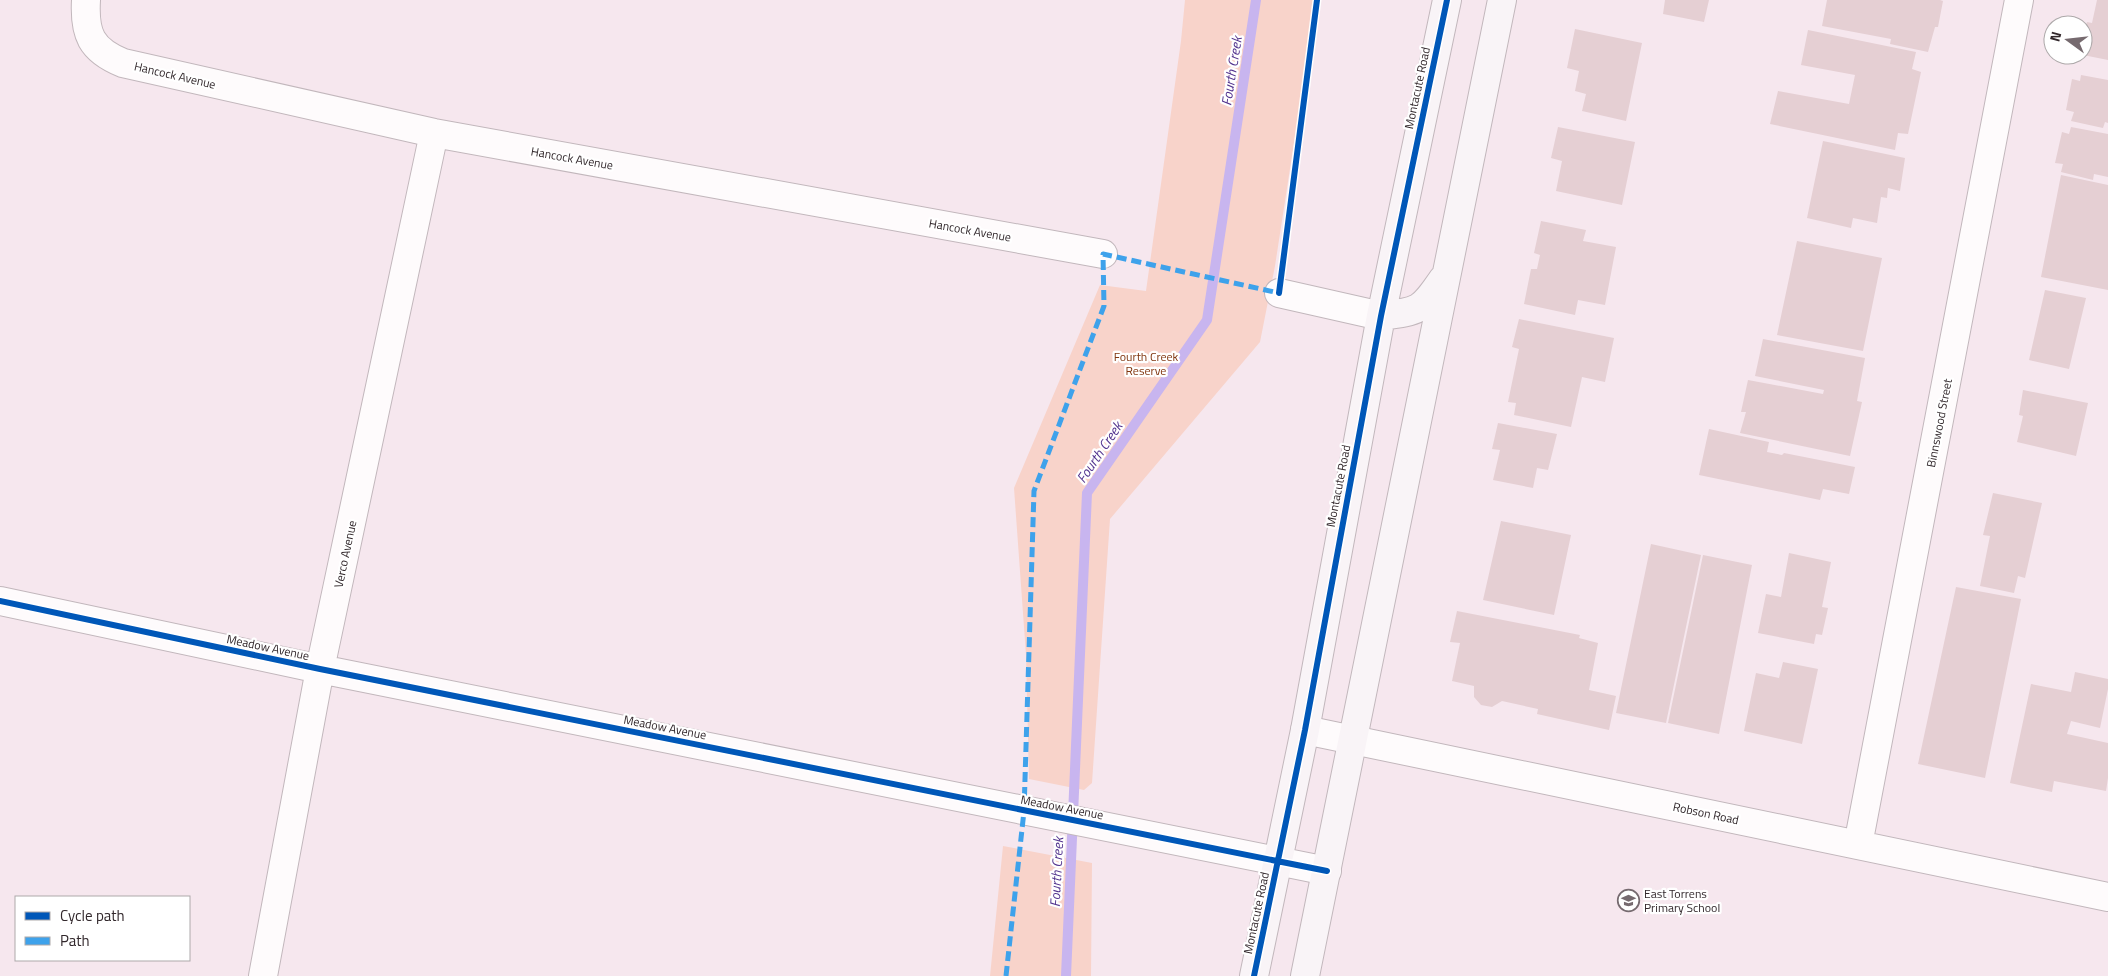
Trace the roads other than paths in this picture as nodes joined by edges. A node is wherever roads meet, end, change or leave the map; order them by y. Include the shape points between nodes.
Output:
1 (86, 0) edge
2 (1447, 0) edge
3 (1502, 0) edge
4 (2019, 0) edge
5 (434, 133) junction
6 (1103, 254) dead end
7 (1446, 276) junction
8 (1280, 293) dead end
9 (1381, 316) junction
10 (0, 601) edge
11 (320, 669) junction
12 (1305, 730) junction
13 (1352, 739) junction
14 (1858, 845) junction
15 (1278, 862) junction
16 (1327, 871) junction
17 (2108, 897) edge
18 (262, 976) edge
19 (1254, 976) edge
20 (1305, 976) edge

1 - 5 street, Hancock Avenue via 85,20 92,42 106,56 123,64
2 - 9 main road, Montacute Road
3 - 7 main road
4 - 14 street, Binnswood Street
5 - 6 street, Hancock Avenue
5 - 11 street, Verco Avenue
7 - 9 main road via 1425,304 1409,312
7 - 13 main road
8 - 9 street
9 - 12 main road, Montacute Road
10 - 11 street, Meadow Avenue
11 - 15 street, Meadow Avenue
11 - 18 street, Verco Avenue
12 - 13 street, Robson Road
12 - 15 main road, Montacute Road
13 - 14 street, Robson Road
13 - 16 main road
14 - 17 street, Robson Road
15 - 16 street, Meadow Avenue
15 - 19 main road, Montacute Road
16 - 20 main road

